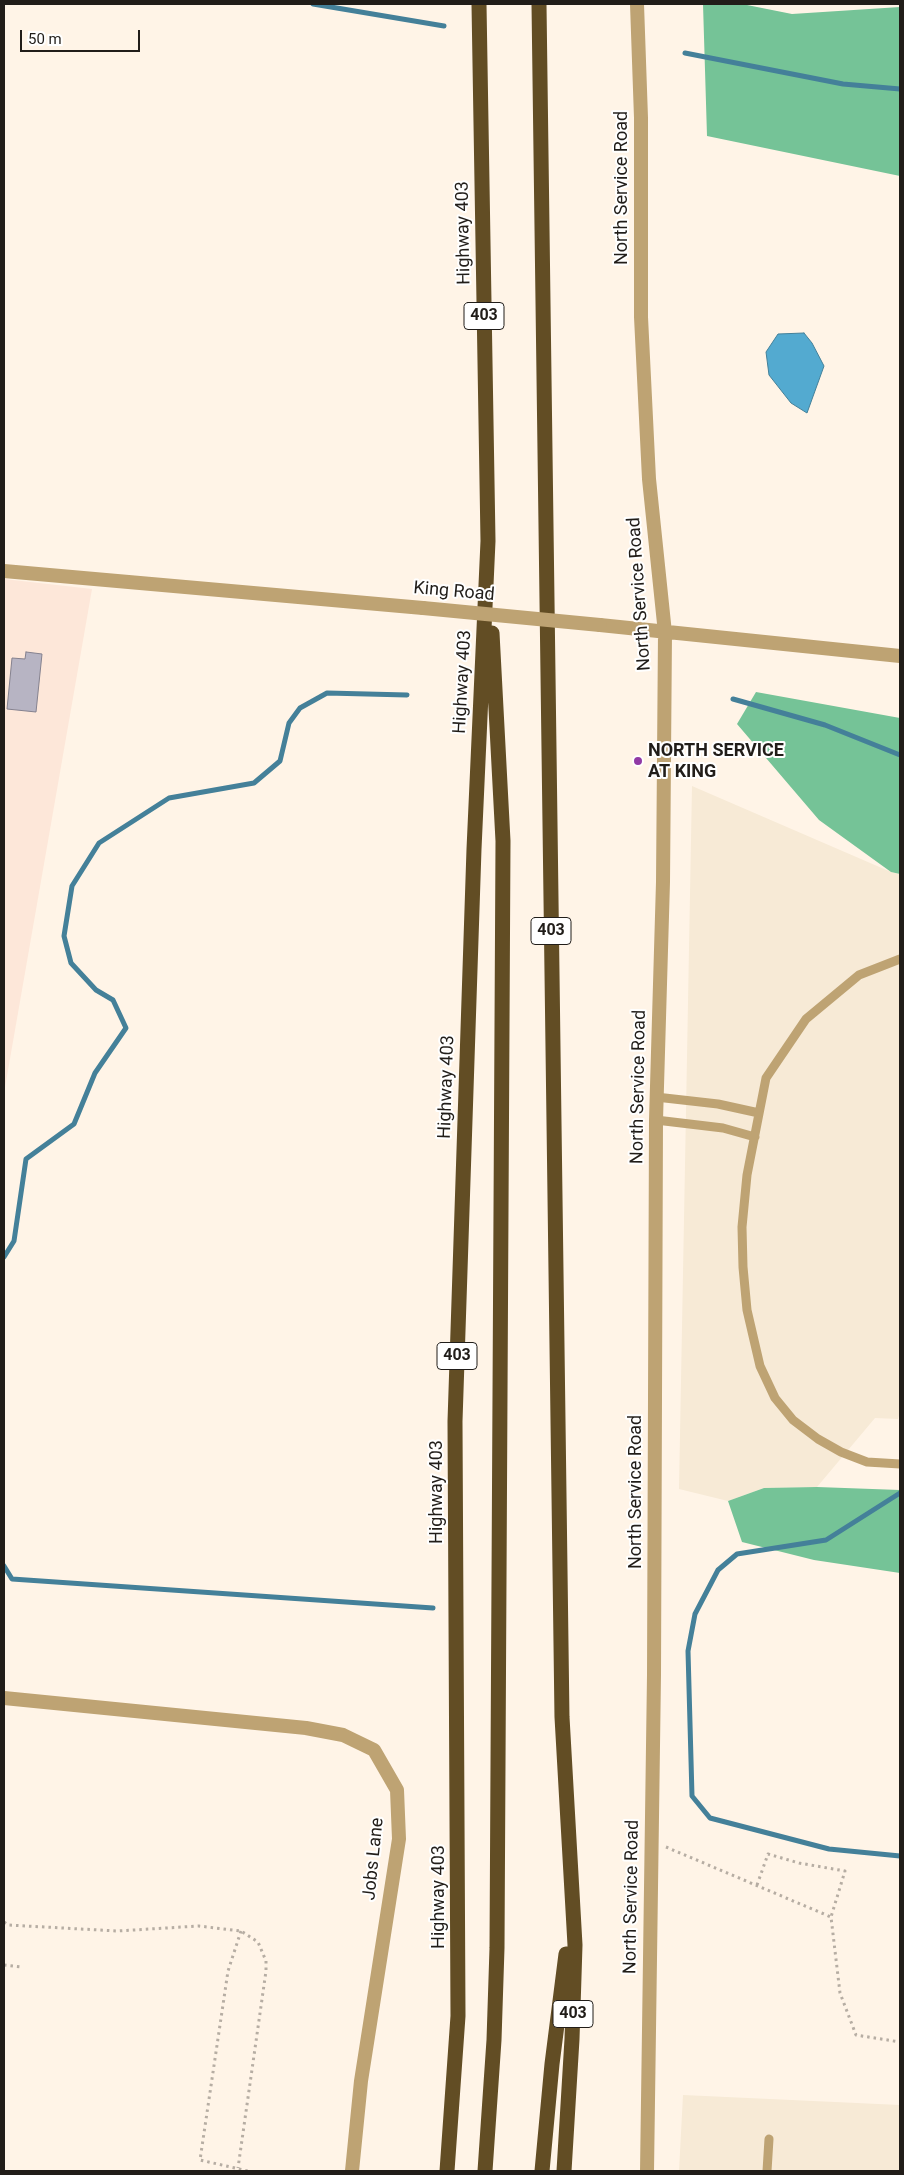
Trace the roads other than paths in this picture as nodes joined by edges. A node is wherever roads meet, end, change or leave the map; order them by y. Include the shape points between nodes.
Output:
1 (479, 4) edge
2 (540, 4) edge
3 (637, 4) edge
4 (488, 541) junction
5 (4, 571) edge
6 (665, 633) junction
7 (900, 656) edge
8 (900, 959) edge
9 (656, 1097) junction
10 (759, 1113) junction
11 (656, 1120) junction
12 (754, 1137) junction
13 (900, 1464) edge
14 (4, 1698) edge
15 (571, 1857) junction
16 (769, 2139) dead end
17 (352, 2171) edge
18 (447, 2171) edge
19 (485, 2171) edge
20 (542, 2171) edge
21 (564, 2171) edge
22 (647, 2171) edge
23 (767, 2171) edge

1 - 4 highway, Highway 403 / 403
2 - 15 highway, 403 via 562,1717
3 - 6 street, North Service Road via 641,118 641,316 649,479
4 - 18 highway, Highway 403 / 403 via 455,1420 458,2016
4 - 19 highway via 503,851 497,1948
5 - 6 street, King Road, bridge
6 - 7 street, King Road
6 - 9 street, North Service Road via 663,882
8 - 10 lane via 859,975 806,1018 766,1078
9 - 10 lane via 718,1104
9 - 11 street, North Service Road
10 - 12 lane
11 - 12 lane via 723,1128
11 - 22 street, North Service Road
12 - 13 lane via 742,1227 743,1268 760,1366 775,1398 793,1420 818,1439 867,1462
14 - 17 street, Jobs Lane via 306,1728 343,1735 374,1750 397,1790 399,1839 361,2081
15 - 20 highway via 565,1961
15 - 21 highway, 403 via 575,1945
16 - 23 lane

